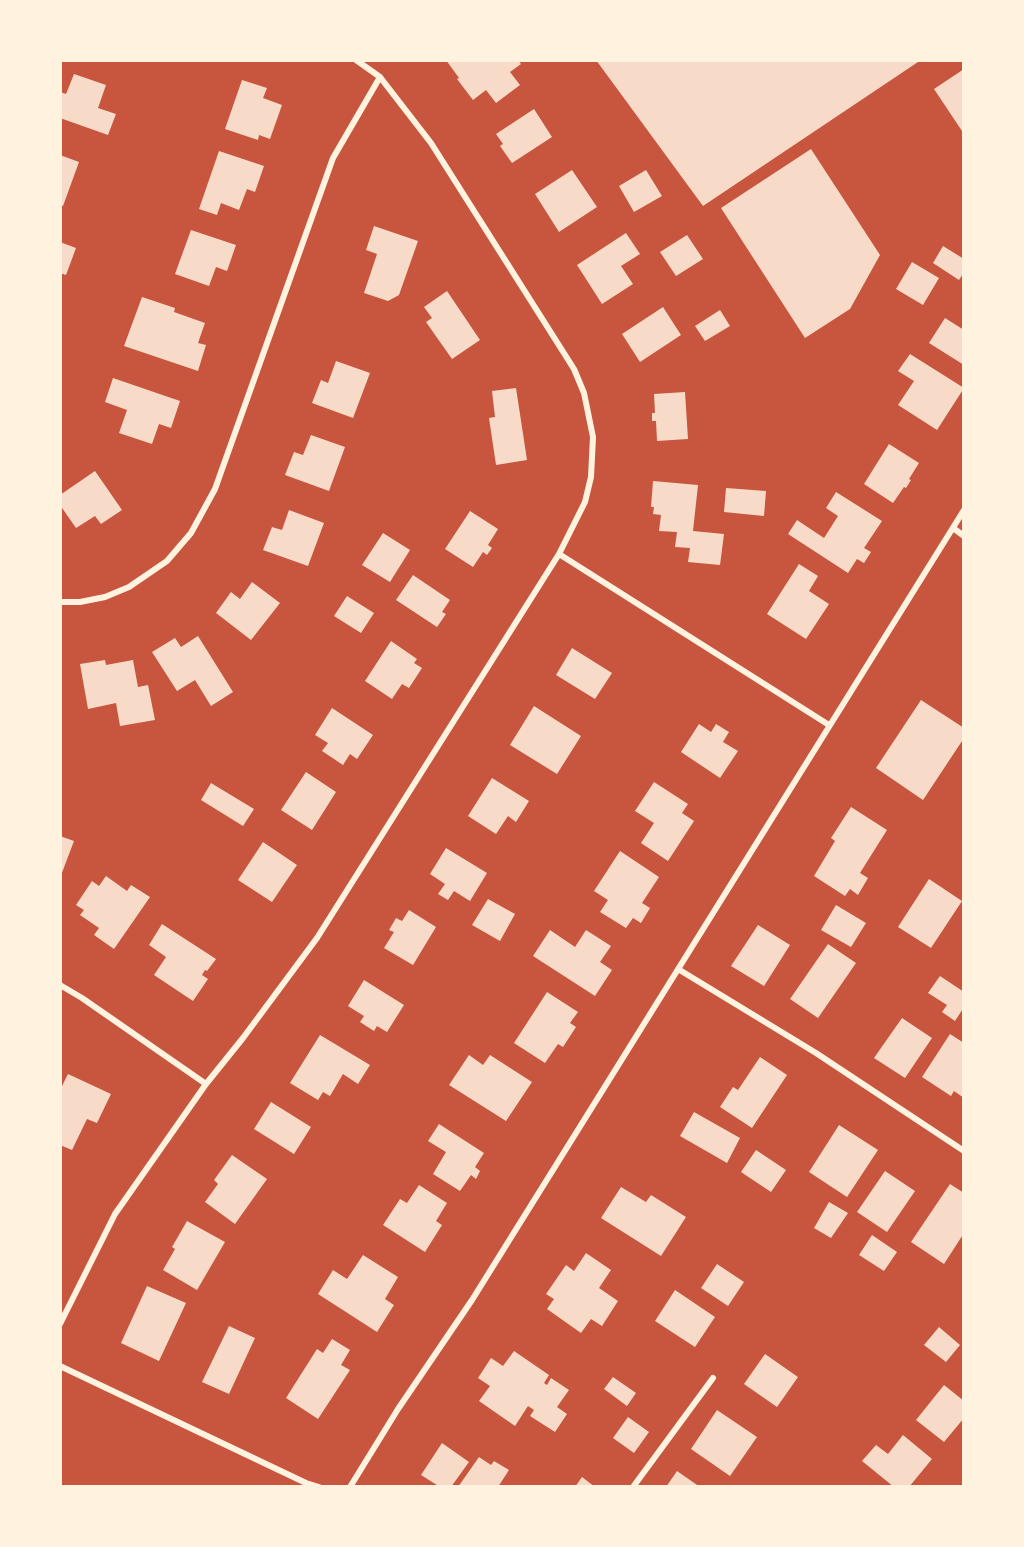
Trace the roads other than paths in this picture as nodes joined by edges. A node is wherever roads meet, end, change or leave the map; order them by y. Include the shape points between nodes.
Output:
1 (356, 60) edge
2 (380, 77) junction
3 (964, 510) edge
4 (953, 528) junction
5 (964, 536) edge
6 (559, 554) junction
7 (60, 602) edge
8 (830, 725) junction
9 (678, 969) junction
10 (60, 985) edge
11 (206, 1084) junction
12 (964, 1151) edge
13 (60, 1324) edge
14 (60, 1366) edge
15 (712, 1378) dead end
16 (319, 1487) edge
17 (350, 1487) edge
18 (633, 1487) edge

1 - 2 street
2 - 6 street via 431,144 574,369 584,393 593,437 591,477 585,502
2 - 7 street via 333,158 215,489 191,533 167,561 129,587 105,597
3 - 4 street
4 - 5 street
4 - 8 street
6 - 8 street
6 - 11 street via 317,938
8 - 9 street
9 - 12 street via 816,1053
9 - 17 street via 472,1300
10 - 11 street
11 - 13 street via 115,1214
14 - 16 street
15 - 18 street

